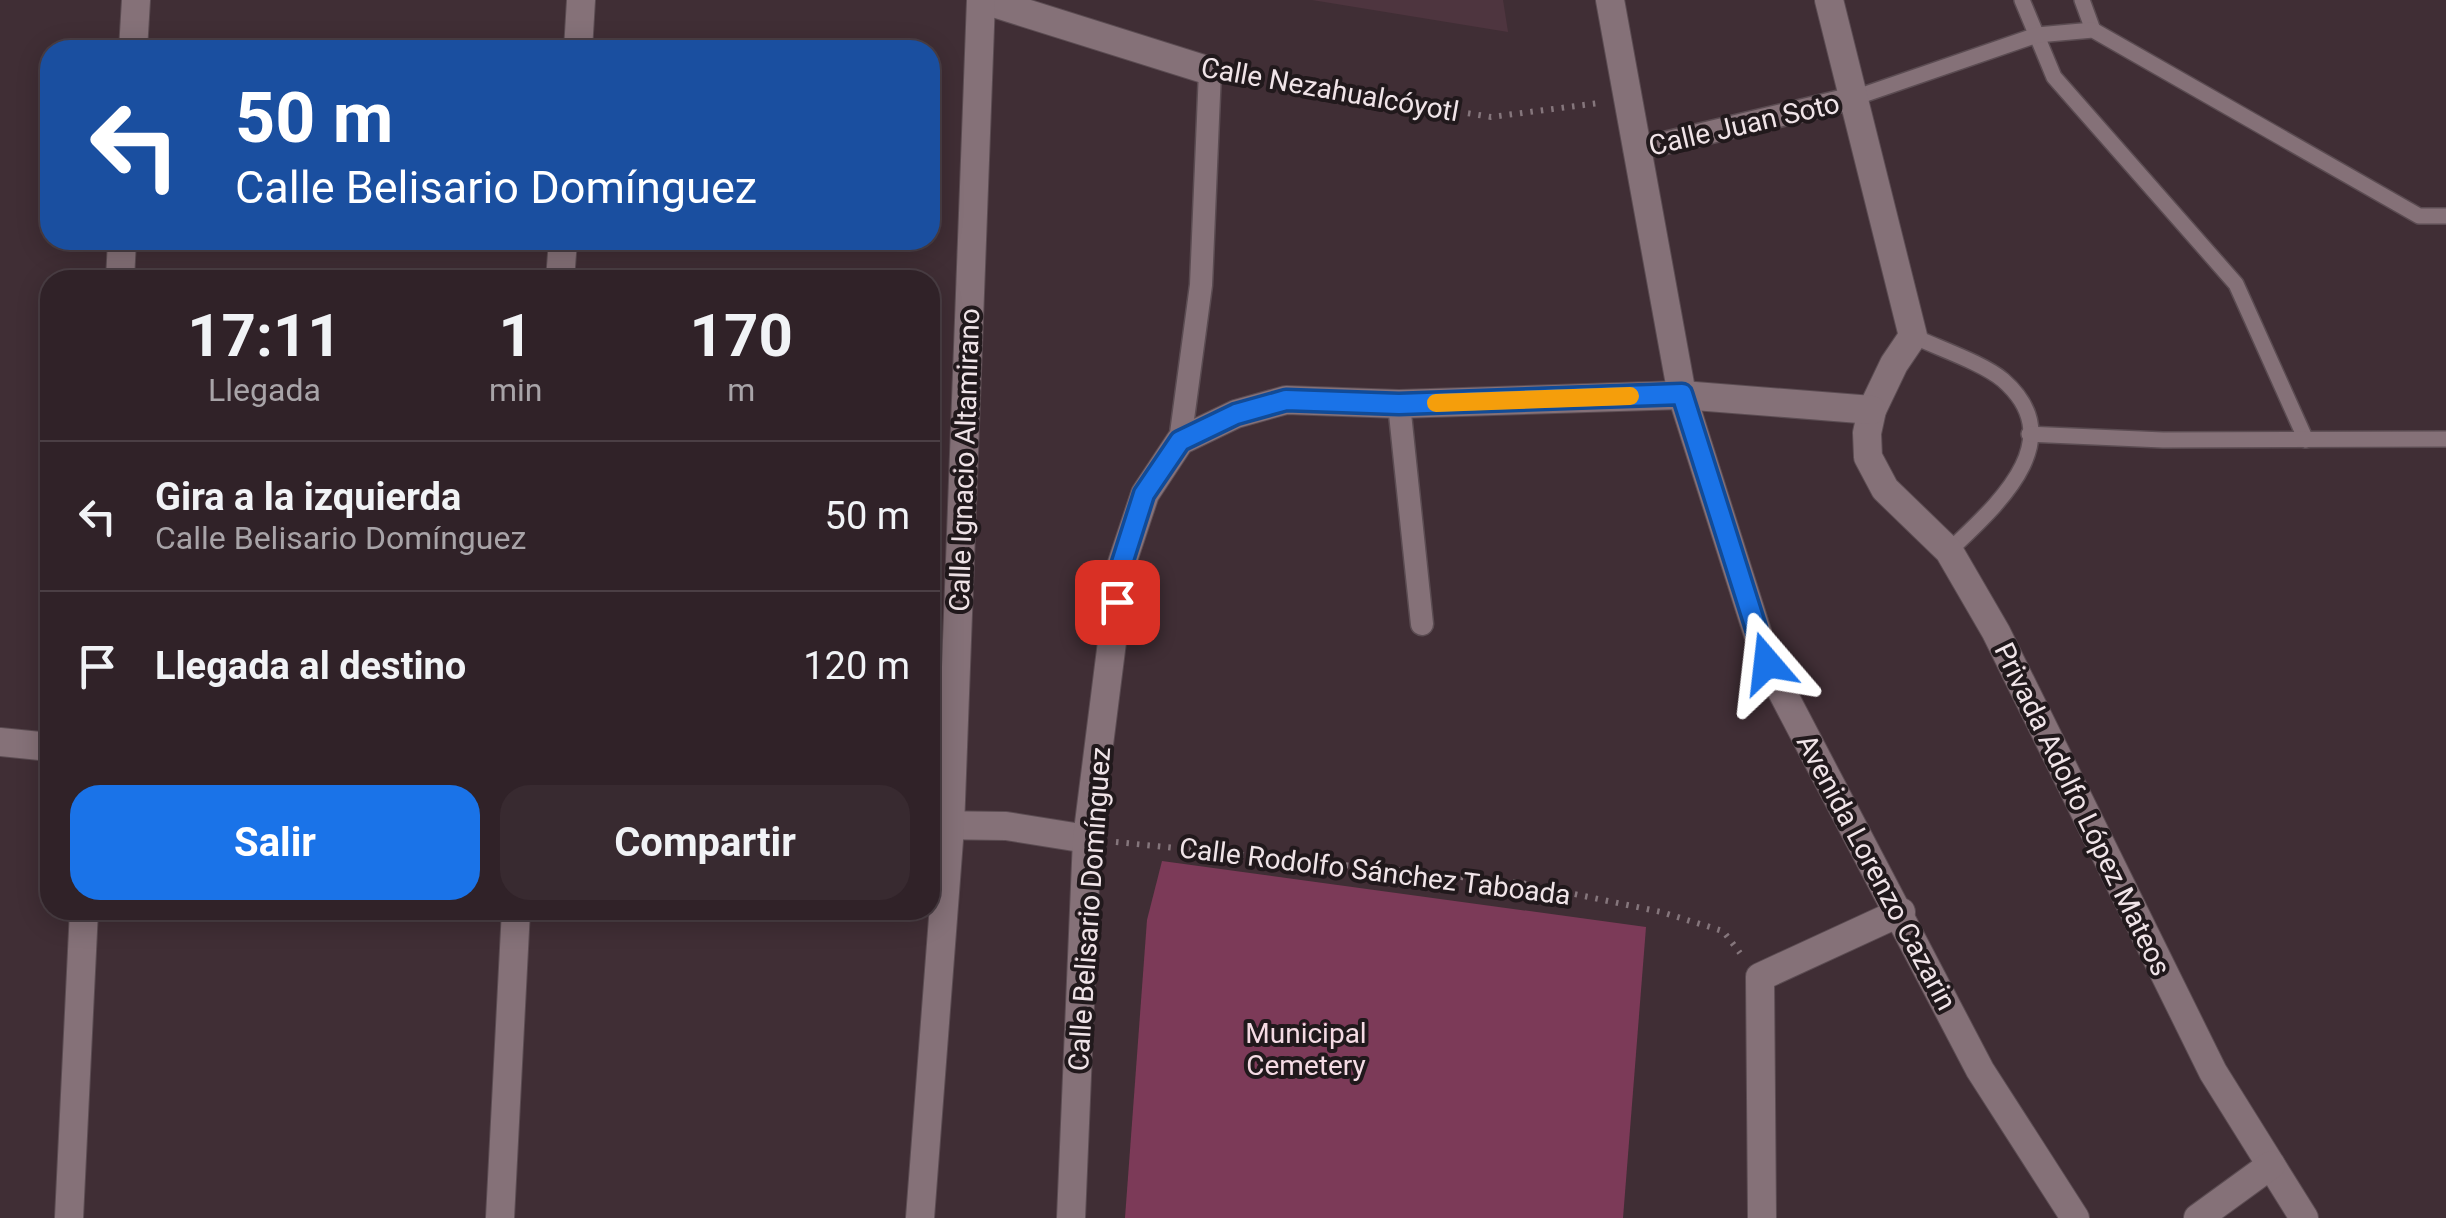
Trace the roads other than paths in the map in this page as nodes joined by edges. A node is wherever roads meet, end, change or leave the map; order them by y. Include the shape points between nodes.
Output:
1 (136, 0) edge
2 (582, 0) edge
3 (982, 0) edge
4 (1610, 0) edge
5 (1829, 0) edge
6 (2022, 0) edge
7 (2082, 0) edge
8 (2094, 30) junction
9 (2037, 35) junction
10 (134, 40) edge
11 (579, 40) edge
12 (1210, 71) joint
13 (1854, 98) junction
14 (1635, 150) junction
15 (2446, 216) edge
16 (1913, 336) junction
17 (1682, 394) junction
18 (1399, 404) junction
19 (1872, 410) junction
20 (2029, 434) junction
21 (2306, 440) junction
22 (2446, 440) edge
23 (1180, 441) junction
24 (1949, 551) junction
25 (1422, 624) dead end
26 (0, 742) edge
27 (40, 746) edge
28 (940, 826) edge
29 (1087, 839) junction
30 (1901, 912) junction
31 (84, 920) edge
32 (515, 920) edge
33 (935, 920) edge
34 (2271, 1165) junction
35 (69, 1218) edge
36 (500, 1218) edge
37 (920, 1218) edge
38 (1071, 1218) edge
39 (1762, 1218) edge
40 (2075, 1218) edge
41 (2198, 1218) edge
42 (2304, 1218) edge

1 - 10 street
2 - 11 street
3 - 12 street, Calle Nezahualcóyotl
3 - 28 street, Calle Ignacio Altamirano
4 - 14 street, Calle Juan Soto
5 - 13 street
6 - 9 lane
7 - 8 lane
8 - 9 lane
8 - 15 lane via 2419,216
9 - 13 lane
9 - 21 lane via 2054,77 2236,284
12 - 23 street via 1201,285
13 - 14 street, Calle Juan Soto
13 - 16 street
14 - 17 street, Calle Juan Soto
16 - 19 street
16 - 20 lane via 2001,378 2025,413
17 - 18 street
17 - 19 street
17 - 30 street, Avenida Lorenzo Cazarin via 1767,663
18 - 23 street via 1286,400
18 - 25 street
19 - 24 street, Privada Adolfo López Mateos via 1868,457 1885,490
20 - 21 lane
20 - 24 lane via 2015,484
21 - 22 lane
23 - 29 street, Calle Belisario Domínguez via 1144,494 1122,563
24 - 34 street, Privada Adolfo López Mateos via 1996,632 2214,1072
26 - 27 street
28 - 29 street via 1006,826
29 - 38 street, Calle Belisario Domínguez
30 - 39 street via 1760,977
30 - 40 street, Avenida Lorenzo Cazarin via 1980,1070
31 - 35 street
32 - 36 street
33 - 37 street, Calle Ignacio Altamirano
34 - 41 street
34 - 42 street, Privada Adolfo López Mateos

